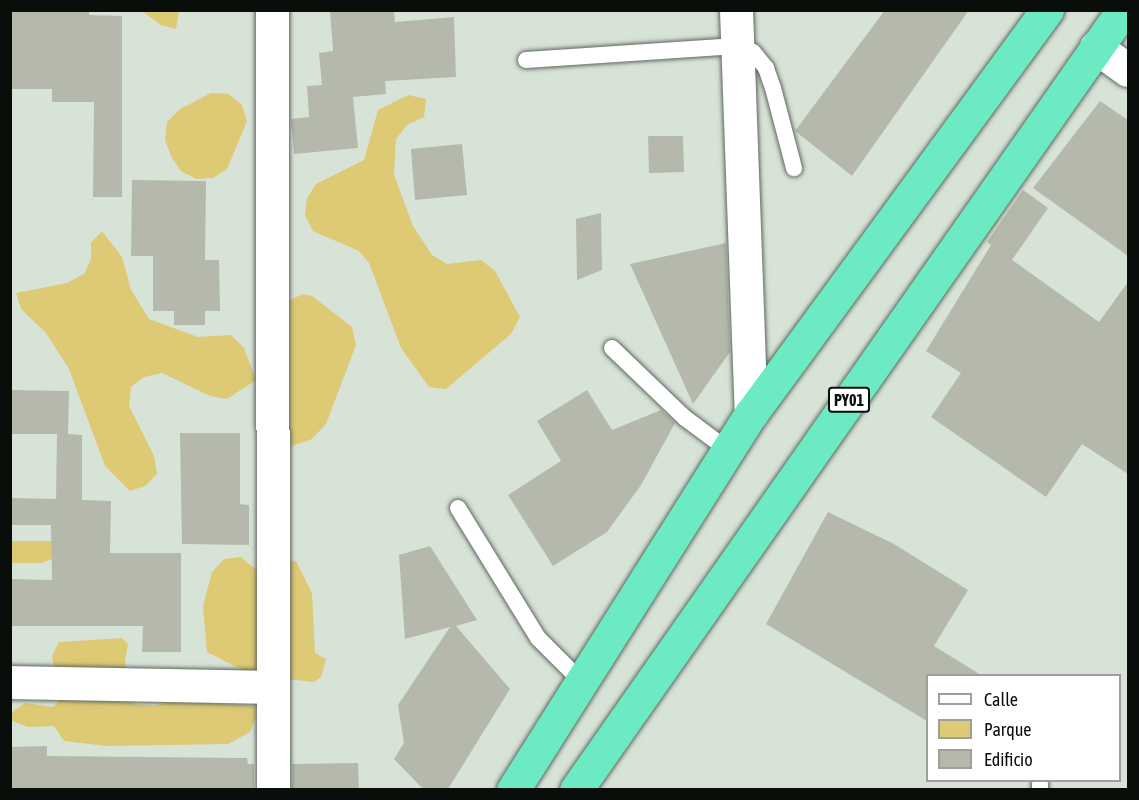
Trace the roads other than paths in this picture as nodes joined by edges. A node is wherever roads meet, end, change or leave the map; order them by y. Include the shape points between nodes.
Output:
1 (272, 10) edge
2 (736, 10) edge
3 (1047, 10) edge
4 (1123, 10) edge
5 (737, 46) junction
6 (1096, 47) junction
7 (526, 60) dead end
8 (1128, 70) edge
9 (794, 168) dead end
10 (612, 348) dead end
11 (751, 414) junction
12 (728, 450) junction
13 (458, 508) dead end
14 (10, 682) edge
15 (582, 682) junction
16 (272, 687) junction
17 (273, 789) edge
18 (513, 789) edge
19 (576, 789) edge

1 - 16 street
2 - 5 street
3 - 11 highway
4 - 6 highway, PY01
5 - 7 lane
5 - 9 lane via 753,52 766,68
5 - 11 street
6 - 8 street
6 - 19 highway, PY01
10 - 12 lane via 685,418
11 - 12 highway
12 - 15 highway
13 - 15 lane via 538,638
14 - 16 street
15 - 18 highway
16 - 17 street

